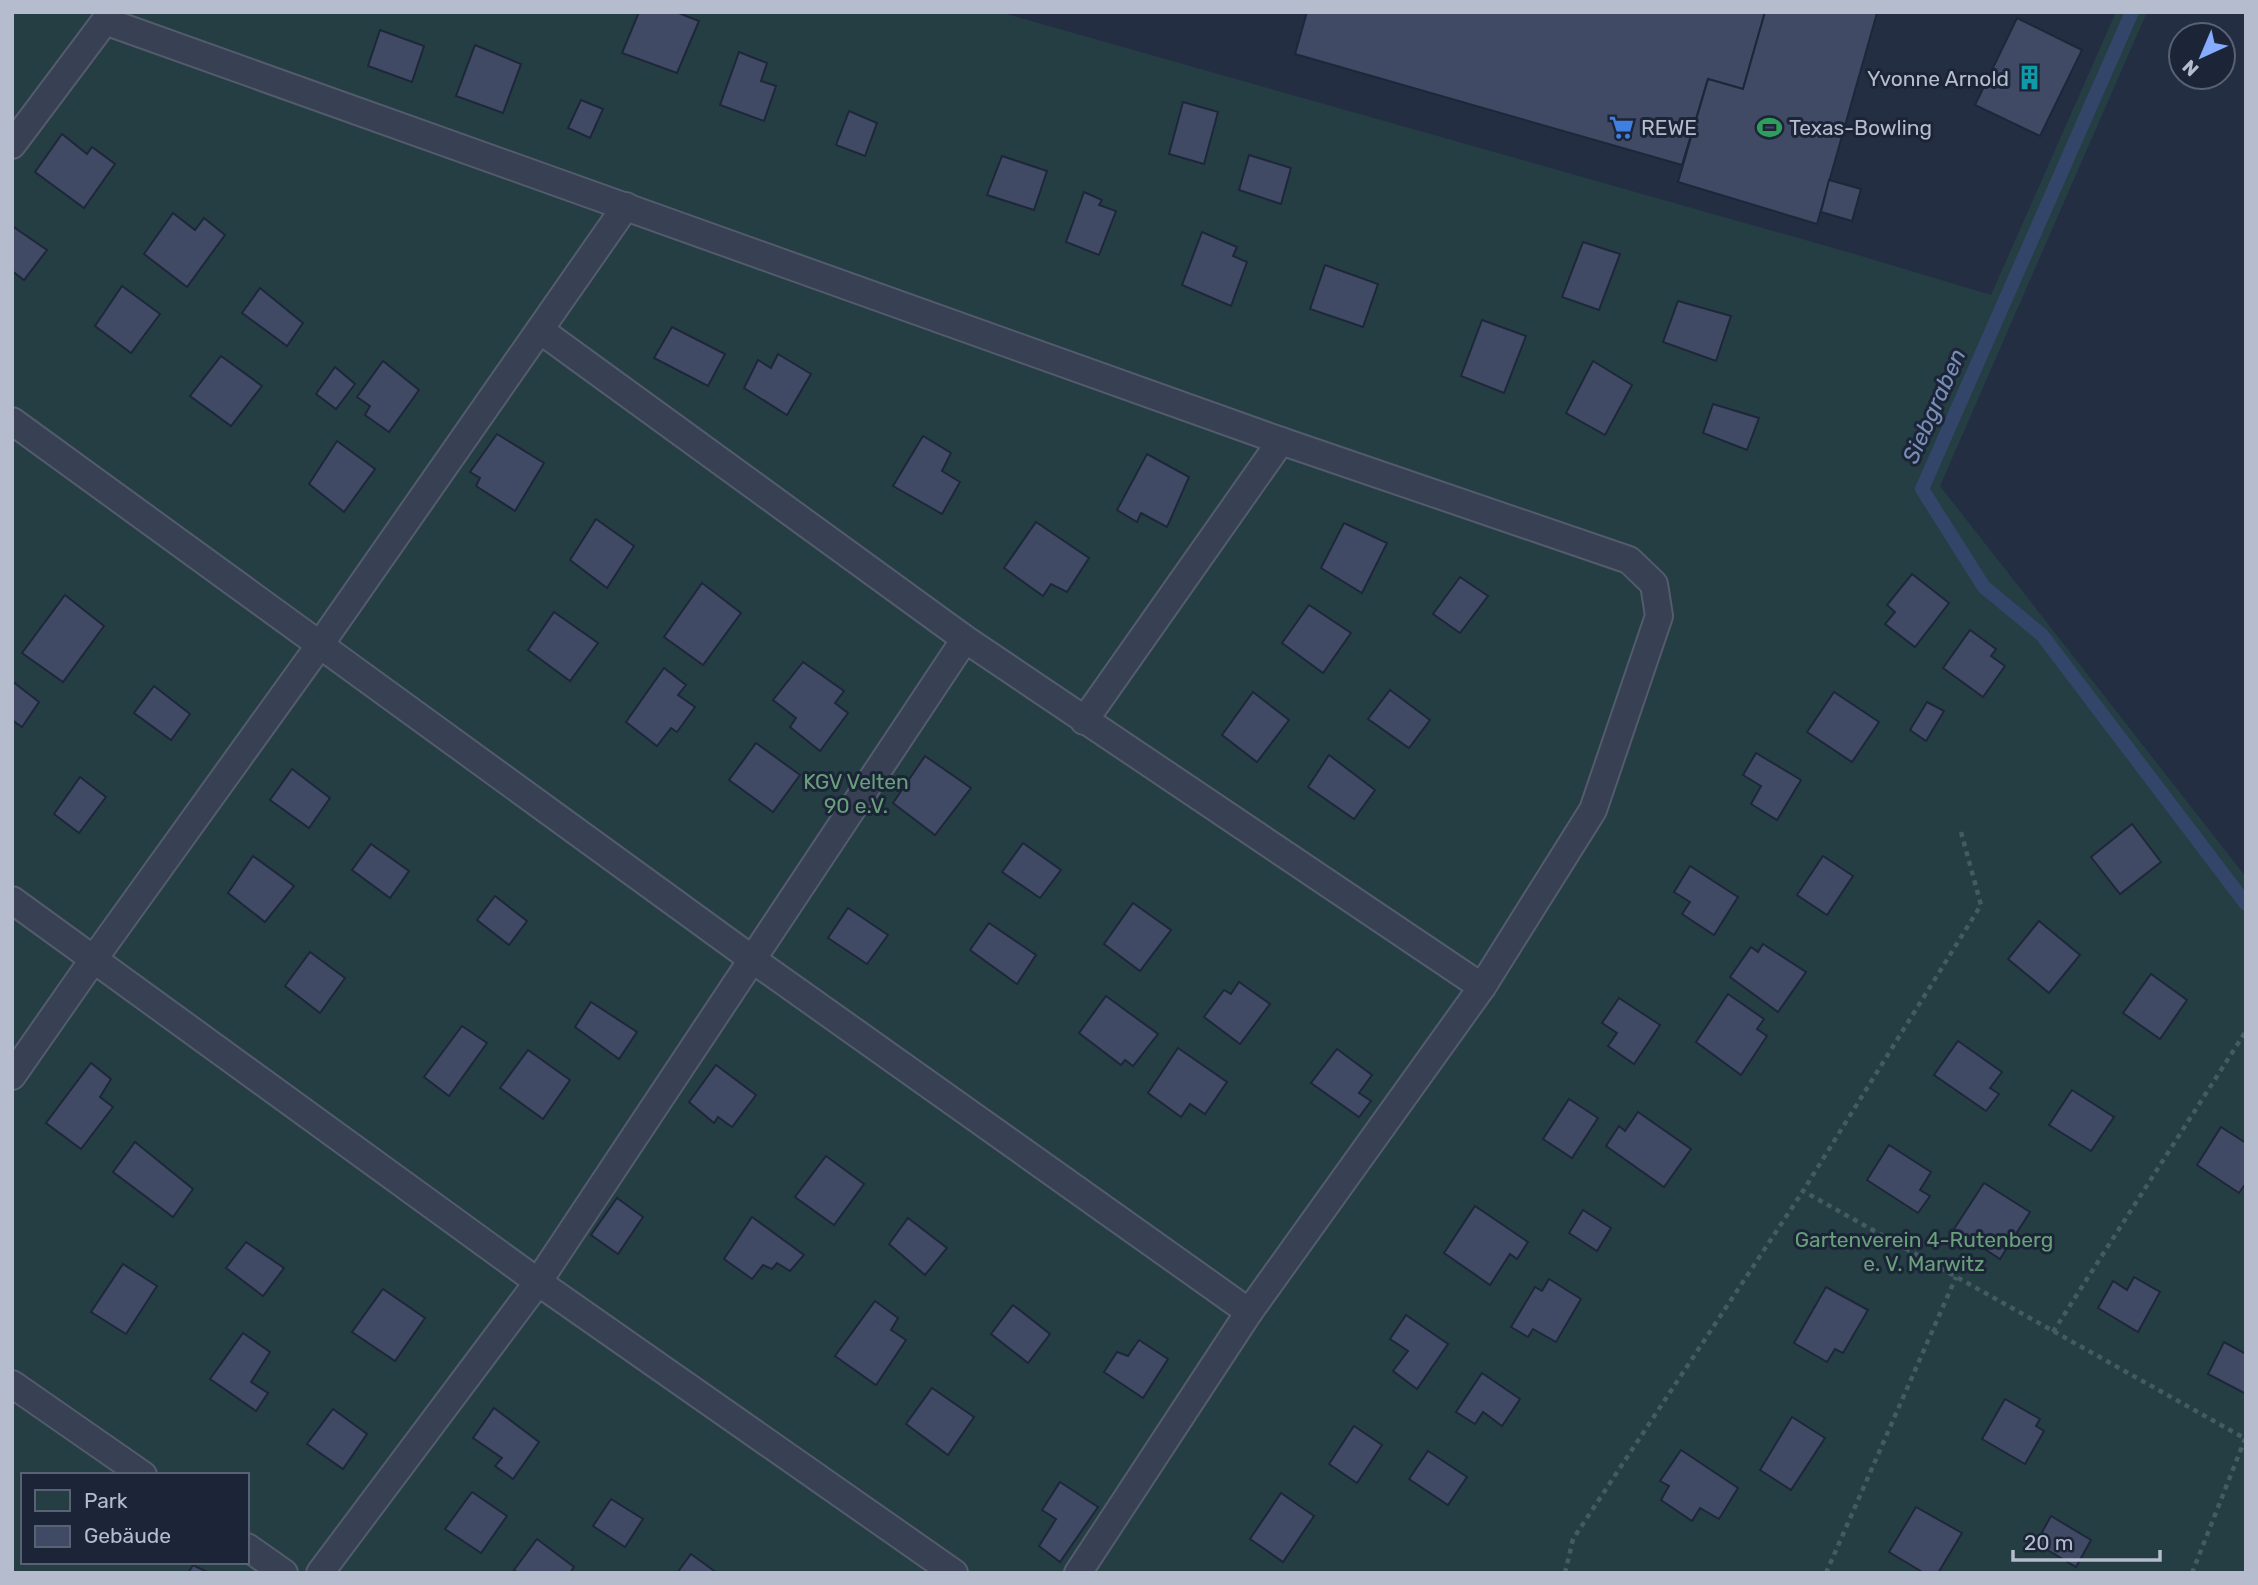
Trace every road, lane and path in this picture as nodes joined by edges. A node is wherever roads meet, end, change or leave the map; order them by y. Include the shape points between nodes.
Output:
1 (12, 145) edge
2 (626, 206) junction
3 (540, 330) junction
4 (12, 421) edge
5 (1281, 441) junction
6 (965, 639) junction
7 (319, 646) junction
8 (1084, 721) junction
9 (1961, 832) dead end
10 (12, 900) edge
11 (752, 959) junction
12 (93, 960) junction
13 (1482, 987) junction
14 (2246, 1031) edge
15 (12, 1076) edge
16 (1803, 1191) junction
17 (1955, 1277) junction
18 (537, 1282) junction
19 (1248, 1312) junction
20 (2053, 1332) junction
21 (12, 1384) edge
22 (2246, 1439) edge
23 (140, 1473) edge
24 (248, 1548) edge
25 (284, 1573) edge
26 (320, 1573) edge
27 (954, 1573) edge
28 (1078, 1573) edge
29 (1564, 1573) edge
30 (1826, 1573) edge
31 (2192, 1573) edge

1 - 2 lane via 105,21
2 - 3 lane
2 - 5 lane
3 - 6 lane
3 - 7 lane
4 - 7 lane
5 - 8 lane
5 - 13 lane via 1629,560 1654,584 1659,616 1593,810
6 - 8 lane
6 - 11 lane
7 - 11 lane
7 - 12 lane
8 - 13 lane
9 - 16 path via 1981,905
10 - 12 lane
11 - 18 lane
11 - 19 lane
12 - 15 lane
12 - 18 lane
13 - 19 lane
14 - 20 path
16 - 17 path
16 - 29 path via 1573,1539
17 - 20 path
17 - 30 path
18 - 26 lane
18 - 27 lane
19 - 28 lane
20 - 22 path
21 - 23 lane
22 - 31 path
24 - 25 lane

